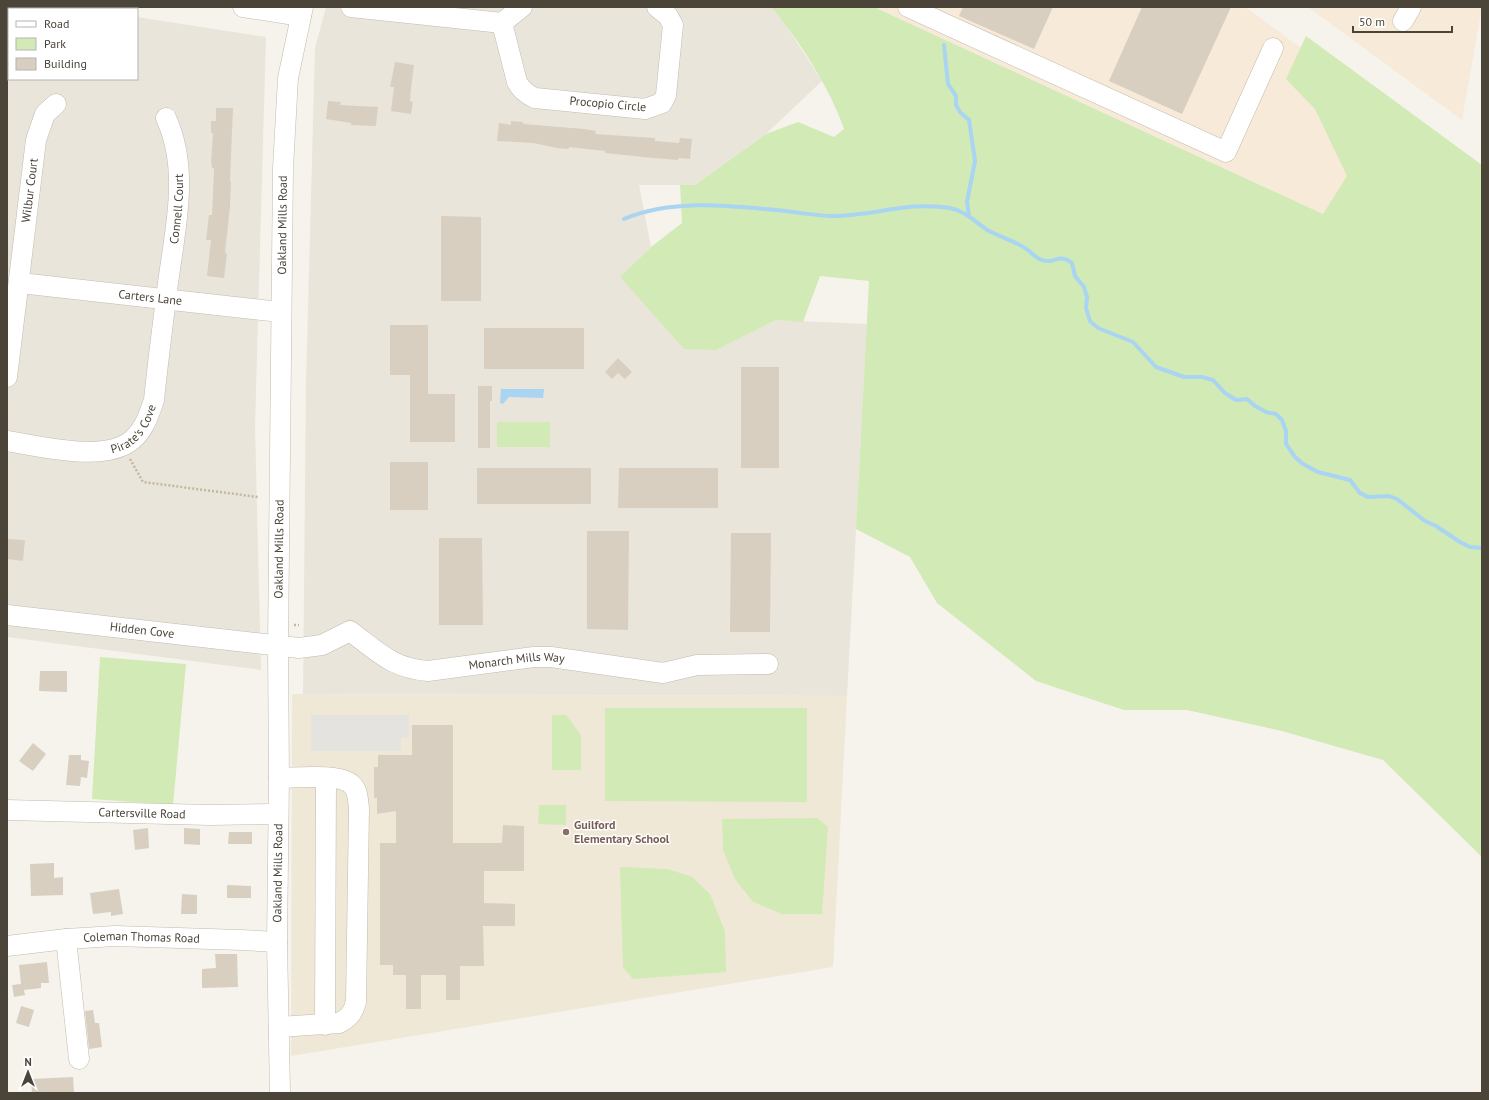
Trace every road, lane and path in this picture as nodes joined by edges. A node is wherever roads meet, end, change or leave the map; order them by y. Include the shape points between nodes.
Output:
1 (243, 7) edge
2 (350, 7) edge
3 (522, 7) edge
4 (657, 7) edge
5 (910, 8) edge
6 (302, 11) edge
7 (502, 23) junction
8 (1273, 48) dead end
9 (56, 104) dead end
10 (166, 118) dead end
11 (20, 283) junction
12 (166, 300) junction
13 (280, 312) junction
14 (7, 377) edge
15 (7, 441) edge
16 (123, 446) junction
17 (258, 497) dead end
18 (7, 615) edge
19 (278, 646) junction
20 (768, 664) dead end
21 (279, 778) junction
22 (326, 778) junction
23 (7, 810) edge
24 (278, 814) junction
25 (66, 939) junction
26 (277, 942) junction
27 (7, 946) edge
28 (325, 1025) junction
29 (279, 1027) junction
30 (79, 1059) dead end
31 (280, 1093) edge

1 - 6 street
2 - 7 street
3 - 7 street
4 - 7 street, Procopio Circle via 662,9 673,25 666,95 662,103 645,109 535,98 527,94 517,82
5 - 8 street via 1226,152
6 - 13 street, Oakland Mills Road via 288,78 285,117
9 - 11 street, Wilbur Court via 46,114 36,140
10 - 12 street, Connell Court via 174,134 180,173
11 - 12 street, Carters Lane
11 - 14 street
12 - 13 street, Carters Lane
12 - 16 street, Pirate's Cove via 154,400 142,429 133,440
13 - 19 street, Oakland Mills Road
15 - 16 street, Pirate's Cove via 85,452 107,452
16 - 17 path via 143,482
18 - 19 street, Hidden Cove
19 - 20 street, Monarch Mills Way via 299,648 322,645 350,631 392,663 412,670 428,671 534,657 552,657 663,673 697,665
19 - 21 street, Oakland Mills Road
21 - 22 street
21 - 24 street, Oakland Mills Road
22 - 28 street
22 - 28 street via 343,779 353,785 360,808 356,1002 353,1012 347,1019
23 - 24 street, Cartersville Road via 210,815
24 - 26 street, Oakland Mills Road
25 - 26 street, Coleman Thomas Road via 115,936
25 - 27 street, Coleman Thomas Road
25 - 30 street
26 - 29 street, Oakland Mills Road
28 - 29 street
29 - 31 street, Oakland Mills Road

